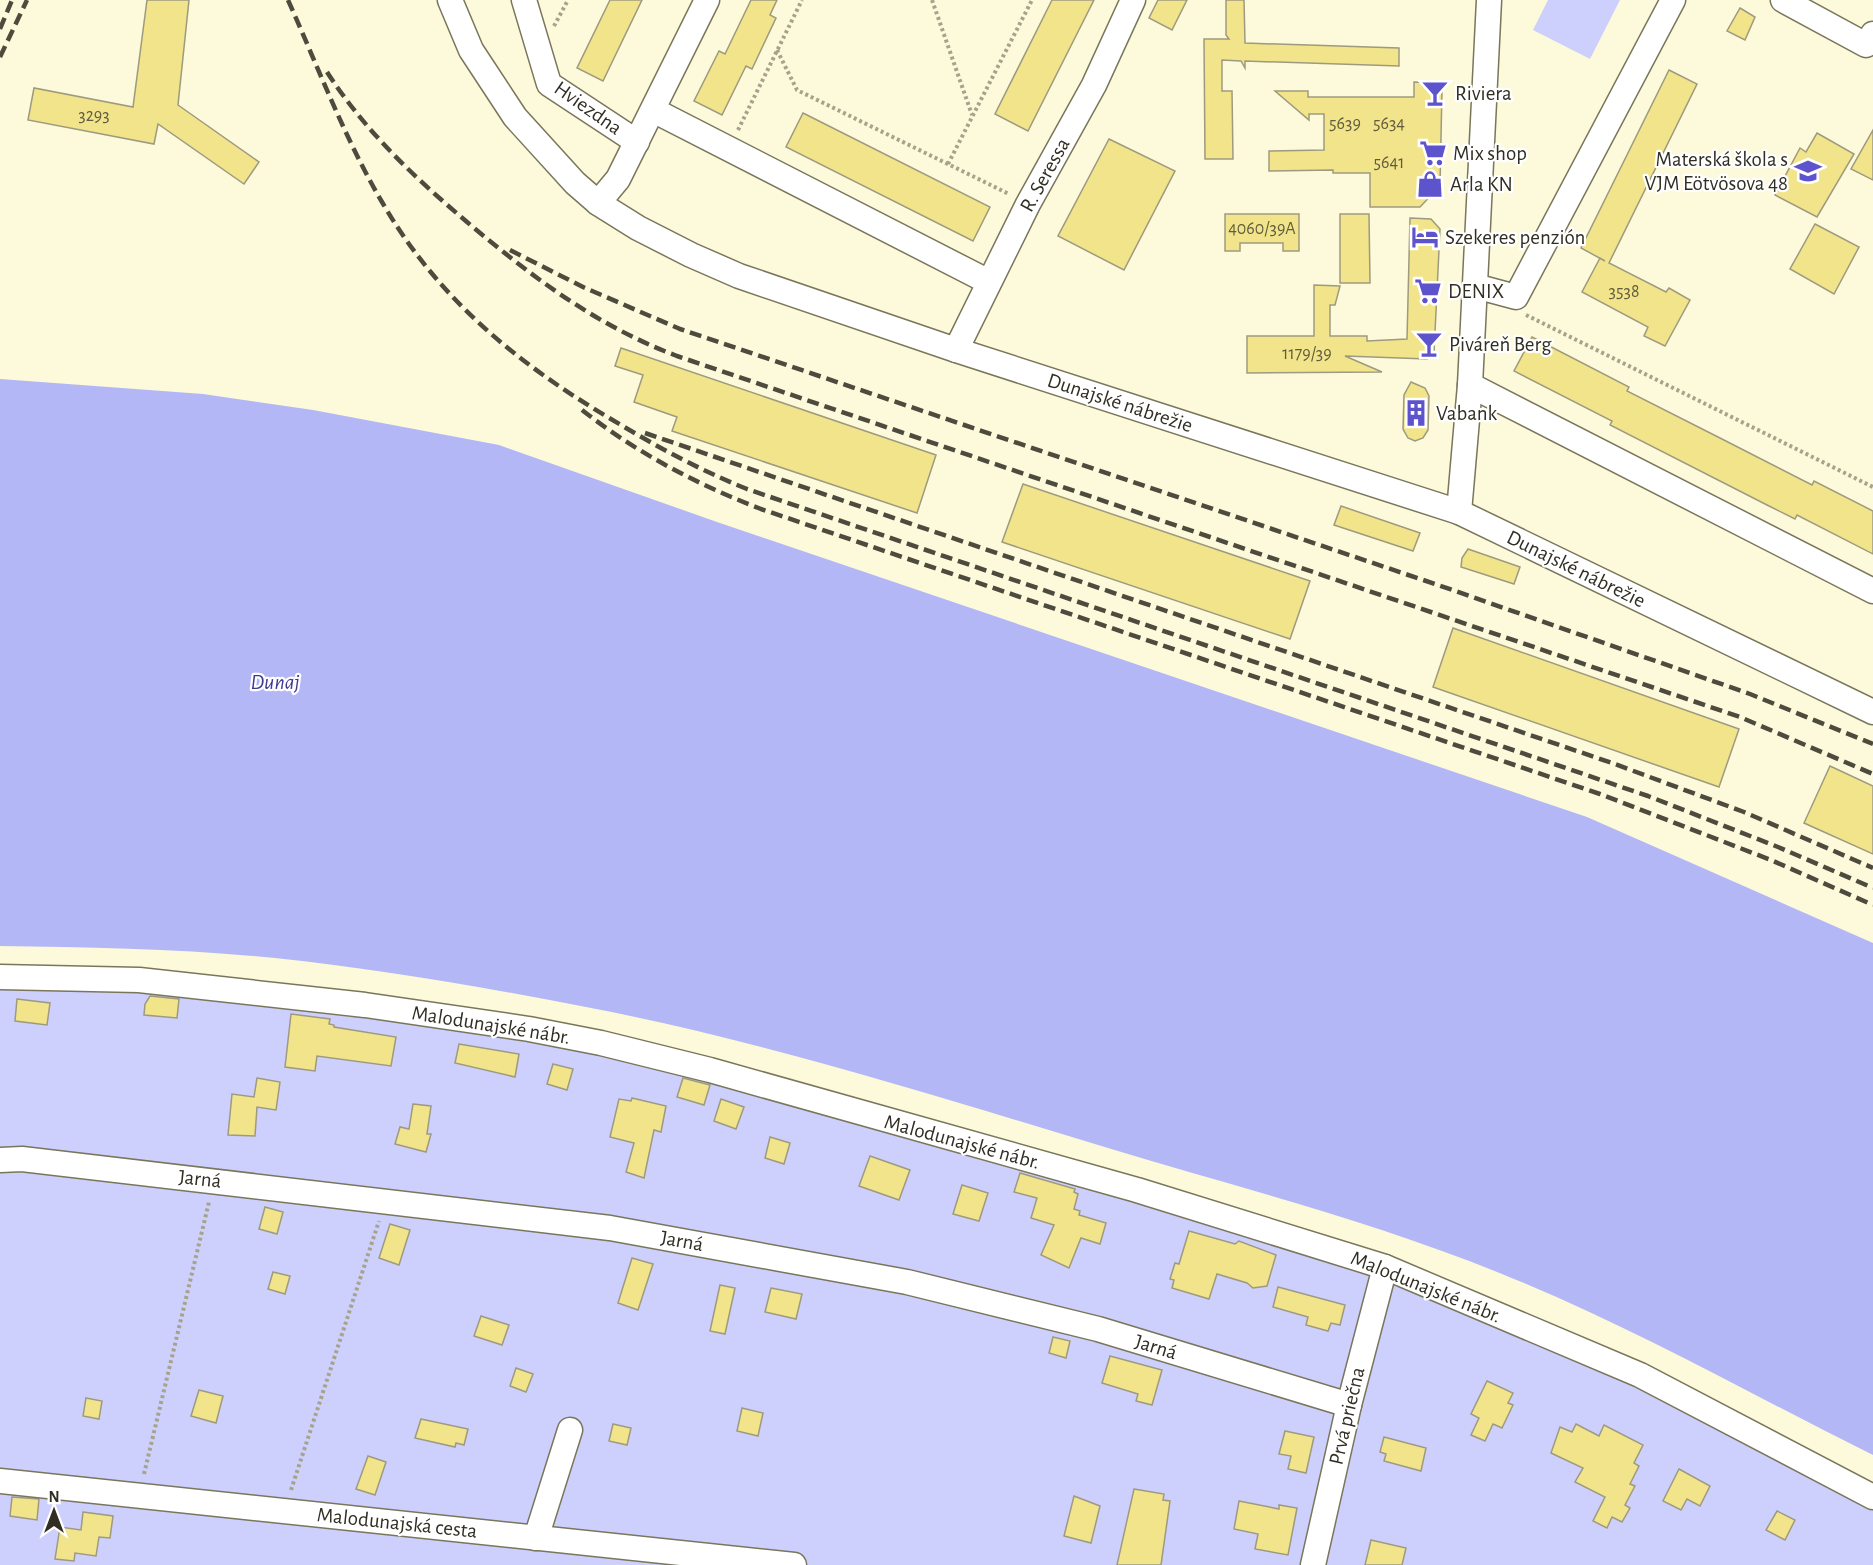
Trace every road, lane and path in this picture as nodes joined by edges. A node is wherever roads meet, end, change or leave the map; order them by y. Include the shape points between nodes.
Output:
1 (450, 0) edge
2 (524, 0) edge
3 (707, 0) edge
4 (801, 0) edge
5 (932, 0) edge
6 (1032, 0) edge
7 (1132, 0) edge
8 (1489, 0) edge
9 (1673, 0) edge
10 (1783, 0) edge
11 (1873, 34) edge
12 (777, 50) junction
13 (653, 110) junction
14 (972, 115) junction
15 (637, 142) junction
16 (728, 150) junction
17 (948, 164) junction
18 (598, 203) junction
19 (1028, 204) junction
20 (989, 282) junction
21 (1474, 286) junction
22 (1516, 297) junction
23 (956, 350) junction
24 (1470, 385) junction
25 (1873, 487) edge
26 (1459, 512) junction
27 (1873, 591) edge
28 (1873, 712) edge
29 (0, 977) edge
30 (0, 1160) edge
31 (214, 1180) junction
32 (386, 1200) junction
33 (1384, 1267) junction
34 (1349, 1405) junction
35 (570, 1430) dead end
36 (0, 1481) edge
37 (138, 1496) junction
38 (1873, 1497) edge
39 (284, 1511) junction
40 (536, 1538) junction
41 (794, 1565) edge
42 (1313, 1565) edge

1 - 18 street, Dunajské nábrežie via 471,50 515,117
2 - 15 street, Hviezdna via 549,84
3 - 13 street, Hviezdna
4 - 12 path
5 - 14 path
6 - 14 path
7 - 19 street, R. Seressa via 1094,85
8 - 21 street
9 - 22 street
10 - 11 street via 1866,45
12 - 16 path
12 - 17 path via 797,90
13 - 15 street, Hviezdna
13 - 16 street
14 - 17 path
15 - 18 street, Hviezdna via 618,180
16 - 20 street
17 - 19 path
18 - 23 street, Dunajské nábrežie via 638,228 739,276
19 - 20 street, R. Seressa
20 - 23 street, R. Seressa
21 - 22 street
21 - 24 street
22 - 25 path via 1526,315
23 - 26 street, Dunajské nábrežie
24 - 26 street
24 - 27 street
26 - 28 street, Dunajské nábrežie
29 - 33 street, Malodunajské nábr. via 139,980 242,989 430,1014 601,1043 1137,1191
30 - 31 street, Jarná via 22,1159
31 - 32 street, Jarná
31 - 37 path
32 - 34 street, Jarná via 610,1228 907,1282 1098,1329
32 - 39 path
33 - 34 street, Prvá priečna
33 - 38 street, Malodunajské nábr. via 1640,1375
34 - 42 street, Prvá priečna
35 - 40 street
36 - 37 street, Malodunajská cesta
37 - 39 street, Malodunajská cesta
39 - 40 street, Malodunajská cesta
40 - 41 street, Malodunajská cesta

